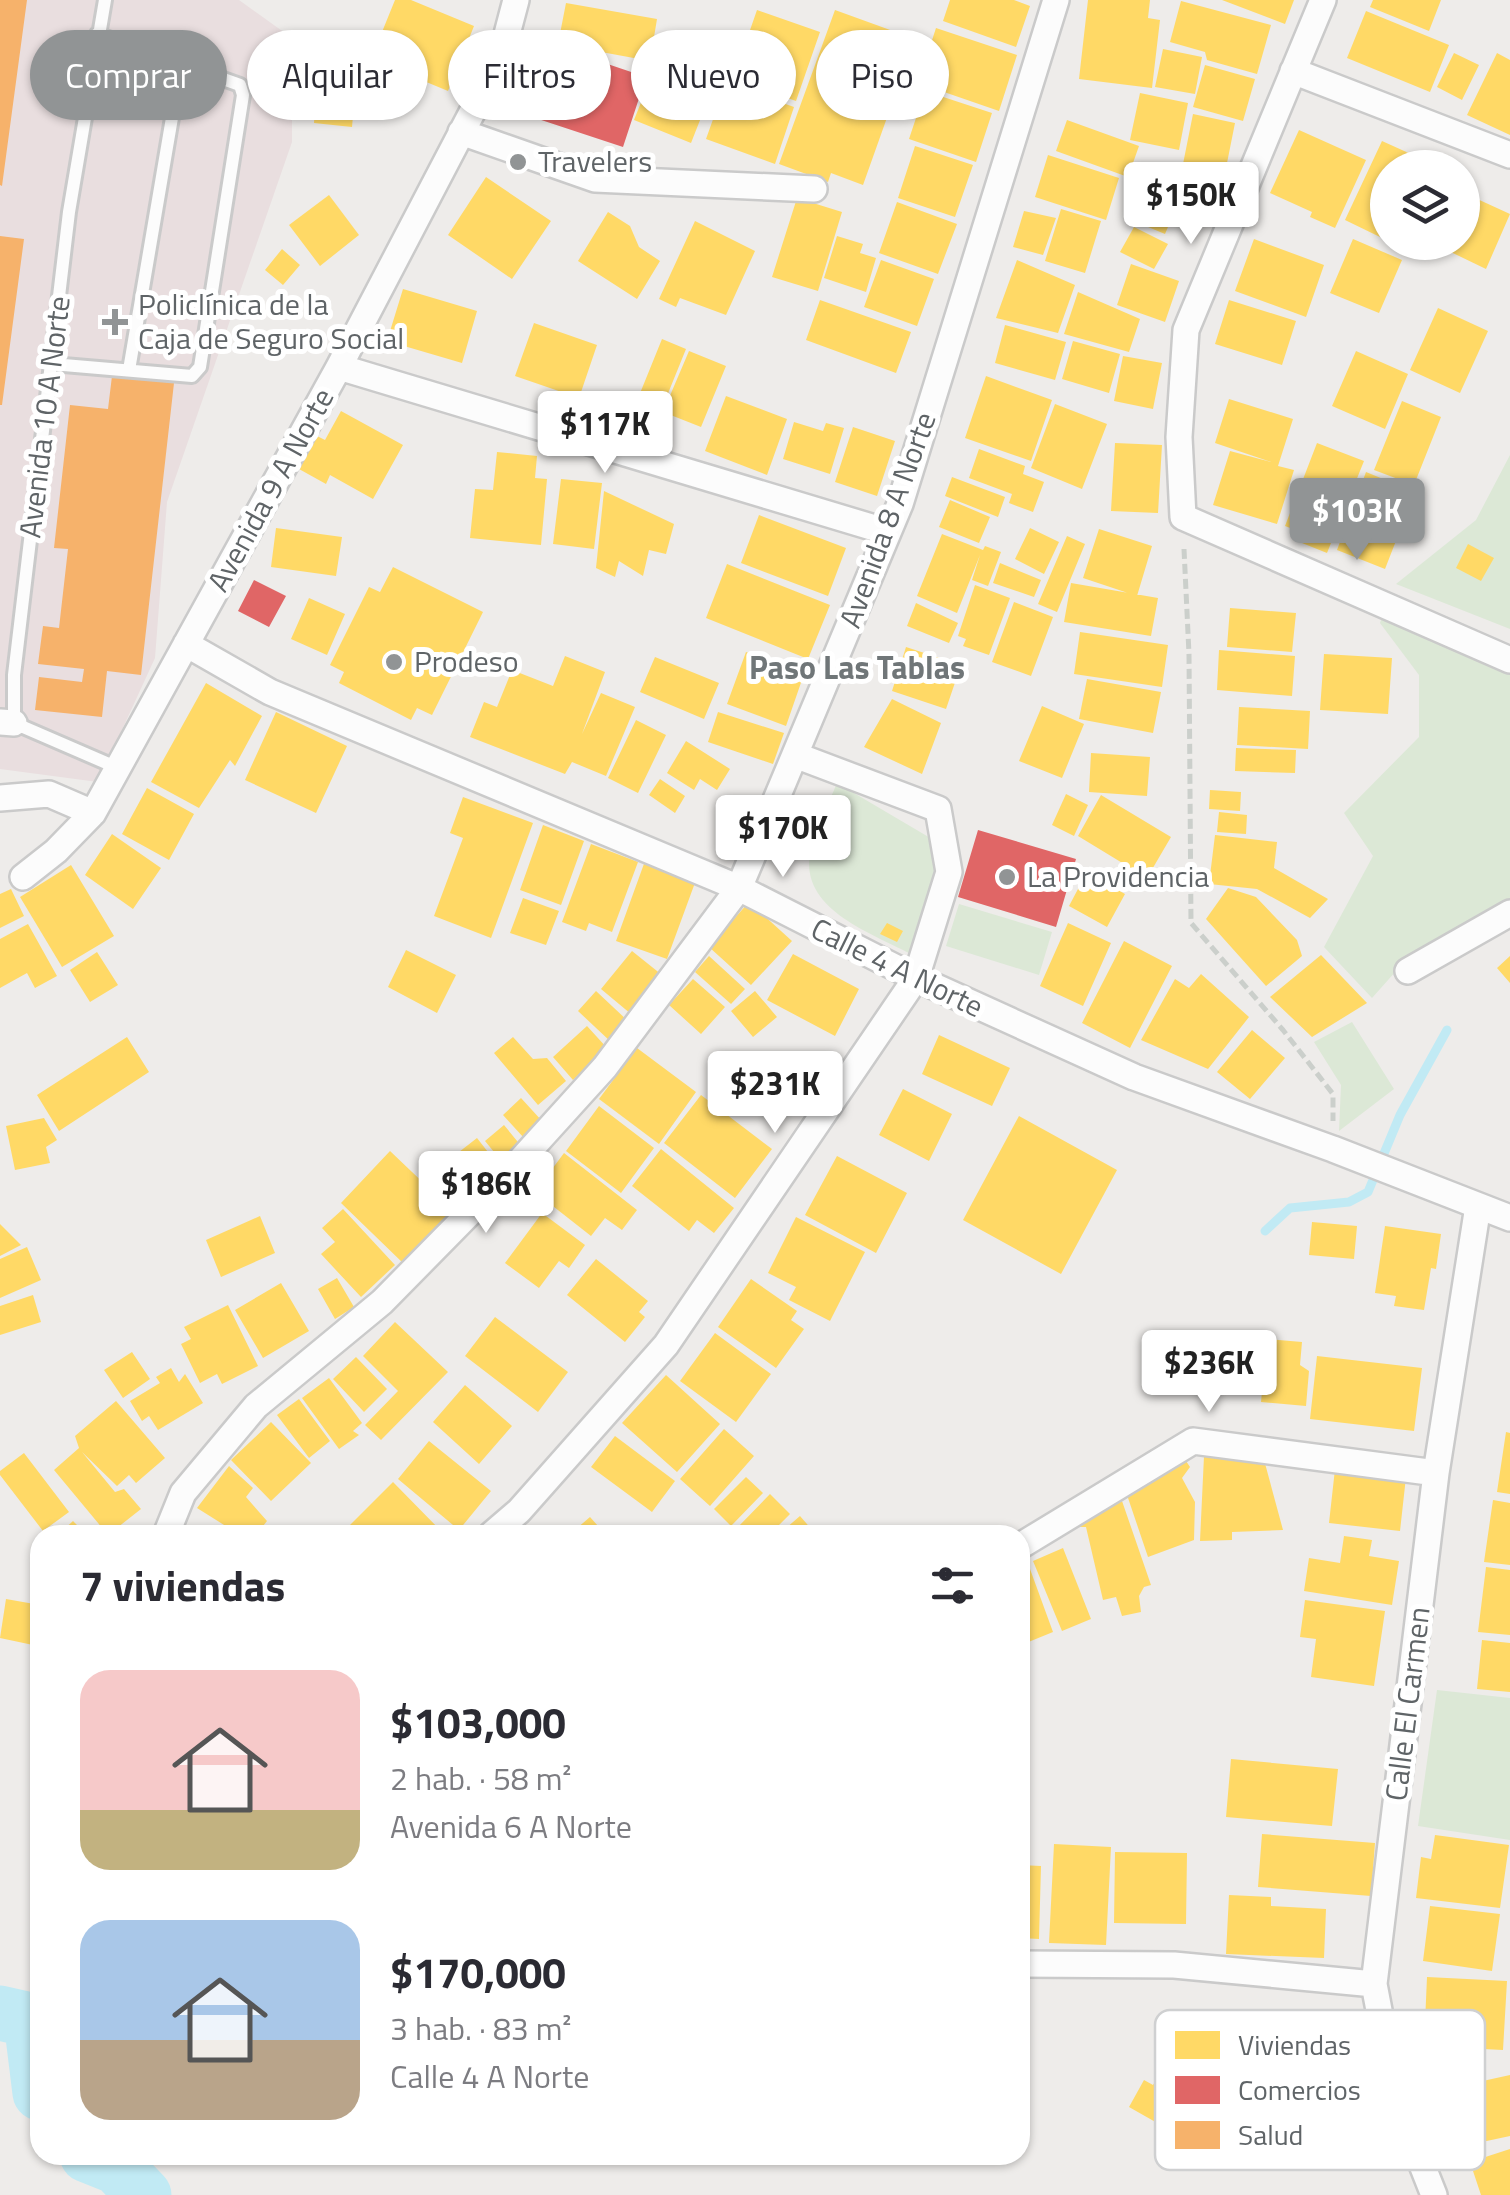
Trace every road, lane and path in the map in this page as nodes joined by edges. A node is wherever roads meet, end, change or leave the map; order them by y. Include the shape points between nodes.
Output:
1 (105, 0) edge
2 (516, 0) edge
3 (1056, 0) edge
4 (1322, 0) edge
5 (99, 30) edge
6 (1293, 72) junction
7 (227, 81) edge
8 (84, 120) edge
9 (172, 120) edge
10 (461, 132) junction
11 (1510, 155) edge
12 (814, 189) dead end
13 (52, 364) junction
14 (339, 367) junction
15 (129, 370) junction
16 (1182, 516) junction
17 (888, 532) junction
18 (186, 644) junction
19 (1510, 660) edge
20 (7, 723) edge
21 (795, 755) junction
22 (118, 768) junction
23 (0, 798) edge
24 (93, 813) junction
25 (24, 877) dead end
26 (739, 888) junction
27 (1510, 913) edge
28 (1408, 971) dead end
29 (916, 978) junction
30 (1333, 1149) junction
31 (1478, 1206) junction
32 (1510, 1218) edge
33 (1436, 1472) junction
34 (170, 1525) edge
35 (502, 1525) edge
36 (1030, 1540) edge
37 (1030, 1964) edge
38 (1374, 1984) junction
39 (1379, 2010) edge
40 (1424, 2170) edge
41 (1434, 2195) edge

1 - 5 lane, Avenida 10 A Norte
2 - 10 street, Avenida 9 A Norte via 501,57
3 - 17 street, Avenida 8 A Norte
4 - 6 street
6 - 11 street
6 - 16 street via 1186,330 1178,437
7 - 15 lane via 240,85 243,95 200,366 192,376
8 - 13 lane, Avenida 10 A Norte
9 - 15 lane
10 - 12 street via 595,179
10 - 14 street, Avenida 9 A Norte
13 - 15 lane
13 - 20 lane, Avenida 10 A Norte
14 - 17 street
14 - 18 street, Avenida 9 A Norte
16 - 19 street
16 - 30 path via 1191,923 1333,1094
17 - 21 street, Avenida 8 A Norte
18 - 22 street, Avenida 9 A Norte
18 - 26 street, Calle 4 A Norte via 270,692
20 - 22 lane, Avenida 10 A Norte
21 - 26 street, Avenida 8 A Norte
21 - 29 street via 938,809 949,872
22 - 24 street, Avenida 9 A Norte
23 - 24 street via 49,794
24 - 25 street, Avenida 9 A Norte
26 - 29 street, Calle 4 A Norte
26 - 34 street, Avenida 8 A Norte via 606,1068 382,1302 256,1406 183,1493
27 - 28 street
29 - 30 street, Calle 4 A Norte via 1134,1078
29 - 35 street via 666,1345
30 - 31 street, Calle 4 A Norte
31 - 32 street, Calle 4 A Norte
31 - 33 street, Calle El Carmen
33 - 36 street via 1193,1441
33 - 38 street, Calle El Carmen
37 - 38 street via 1174,1965
38 - 39 street, Calle El Carmen
40 - 41 street, Calle El Carmen

